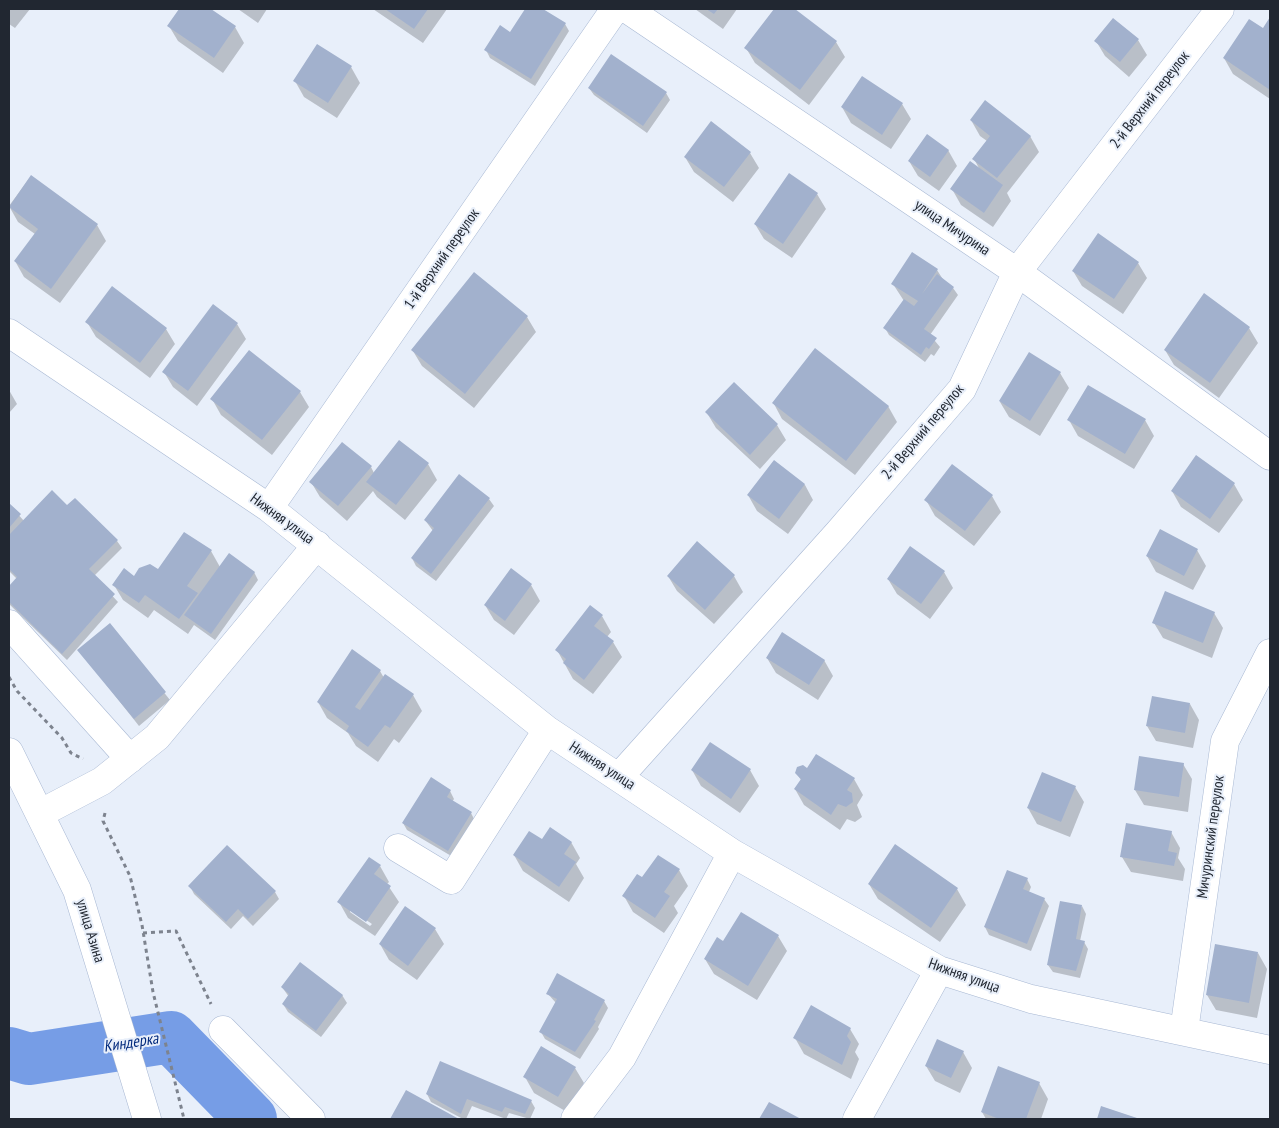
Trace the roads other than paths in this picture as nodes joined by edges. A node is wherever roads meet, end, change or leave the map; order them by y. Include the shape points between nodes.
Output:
1 (615, 9) edge
2 (627, 9) edge
3 (1220, 9) edge
4 (1017, 272) junction
5 (9, 333) edge
6 (1270, 456) edge
7 (269, 508) junction
8 (317, 545) junction
9 (9, 624) edge
10 (1270, 653) edge
11 (547, 730) junction
12 (9, 752) edge
13 (130, 759) junction
14 (619, 777) junction
15 (41, 813) junction
16 (398, 848) dead end
17 (732, 854) junction
18 (939, 970) junction
19 (223, 1030) road end
20 (1184, 1031) junction
21 (1270, 1050) edge
22 (147, 1119) edge
23 (311, 1119) edge
24 (574, 1119) edge
25 (857, 1119) edge

1 - 7 street, 1-й Верхний переулок
2 - 4 street, улица Мичурина
3 - 4 street, 2-й Верхний переулок
4 - 6 street, улица Мичурина
4 - 14 street, 2-й Верхний переулок via 962,389 839,532
5 - 7 street, Нижняя улица
7 - 8 street, Нижняя улица
8 - 11 street, Нижняя улица
8 - 13 street via 157,737
9 - 13 street
10 - 20 street, Мичуринский переулок via 1225,741
11 - 14 street, Нижняя улица
11 - 16 street via 451,880
12 - 15 street, улица Азина
13 - 15 street via 98,783
14 - 17 street, Нижняя улица
15 - 22 street, улица Азина via 77,890
17 - 18 street, Нижняя улица
17 - 24 street via 622,1057
18 - 20 street, Нижняя улица via 1030,999
18 - 25 street
19 - 23 street
20 - 21 street, Нижняя улица

